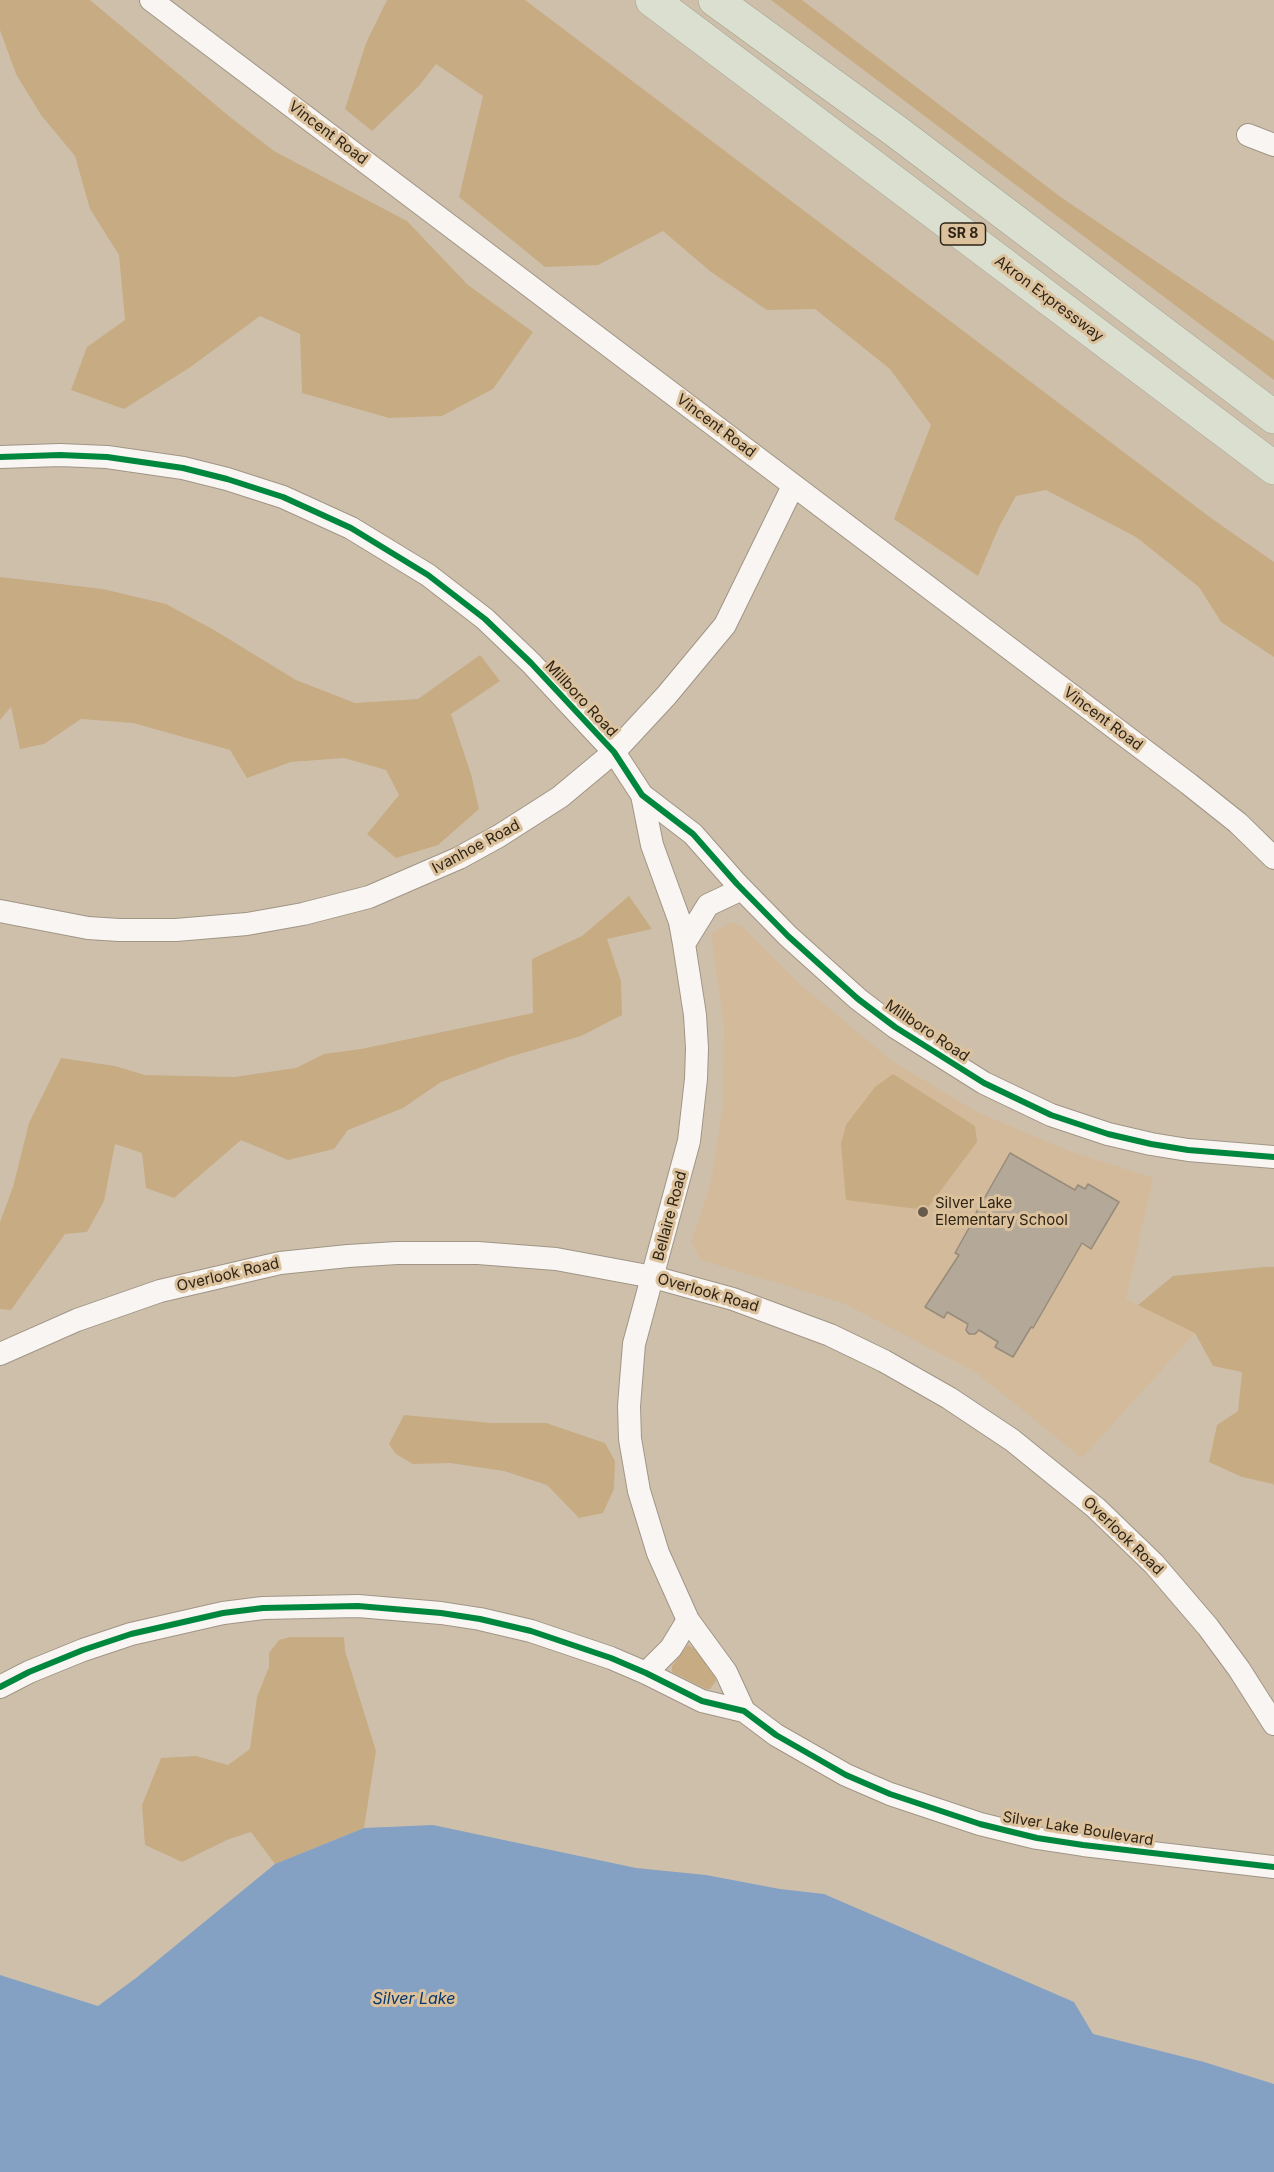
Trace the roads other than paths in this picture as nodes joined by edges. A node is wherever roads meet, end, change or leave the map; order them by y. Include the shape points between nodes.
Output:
1 (151, 0) edge
2 (652, 0) edge
3 (716, 0) edge
4 (1248, 135) dead end
5 (1274, 146) edge
6 (1274, 417) edge
7 (0, 457) edge
8 (1274, 468) edge
9 (793, 486) junction
10 (614, 752) junction
11 (642, 795) junction
12 (1274, 858) edge
13 (742, 889) junction
14 (0, 912) edge
15 (684, 944) junction
16 (1274, 1157) edge
17 (653, 1277) junction
18 (0, 1354) edge
19 (688, 1620) junction
20 (646, 1673) junction
21 (0, 1687) edge
22 (744, 1711) junction
23 (1274, 1724) edge
24 (1274, 1867) edge

1 - 9 street, Vincent Road
2 - 8 highway, Akron Expressway / SR 8
3 - 6 highway, SR 8
4 - 5 street
7 - 10 street, Millboro Road via 107,457 183,468 283,497 351,528 428,575 485,619
9 - 10 street, Ivanhoe Road via 725,625
9 - 12 street, Vincent Road via 1190,784
10 - 11 street, Millboro Road
10 - 14 street, Ivanhoe Road via 560,797 499,836 401,885 341,905 247,924 176,930 87,928
11 - 13 street, Millboro Road via 693,834
11 - 15 street, Bellaire Road via 652,845
13 - 15 street via 708,905
13 - 16 street, Millboro Road via 858,999 984,1083 1051,1114 1108,1134 1188,1150
15 - 17 street, Bellaire Road via 695,1015 696,1079 686,1156
17 - 18 street, Overlook Road via 556,1259 478,1253 398,1253 280,1263 160,1291 77,1320
17 - 19 street, Bellaire Road via 634,1344 630,1439 649,1527
17 - 23 street, Overlook Road via 733,1299 830,1335 949,1398 1012,1440 1096,1508 1154,1564 1208,1627
19 - 20 street via 671,1648
19 - 22 street, Bellaire Road via 726,1672
20 - 21 street, Silver Lake Boulevard via 569,1643 480,1619 369,1606 305,1606 223,1613 131,1634 82,1650
20 - 22 street, Silver Lake Boulevard via 702,1701
22 - 24 street, Silver Lake Boulevard via 776,1735 846,1774 890,1794 980,1824 1083,1845

